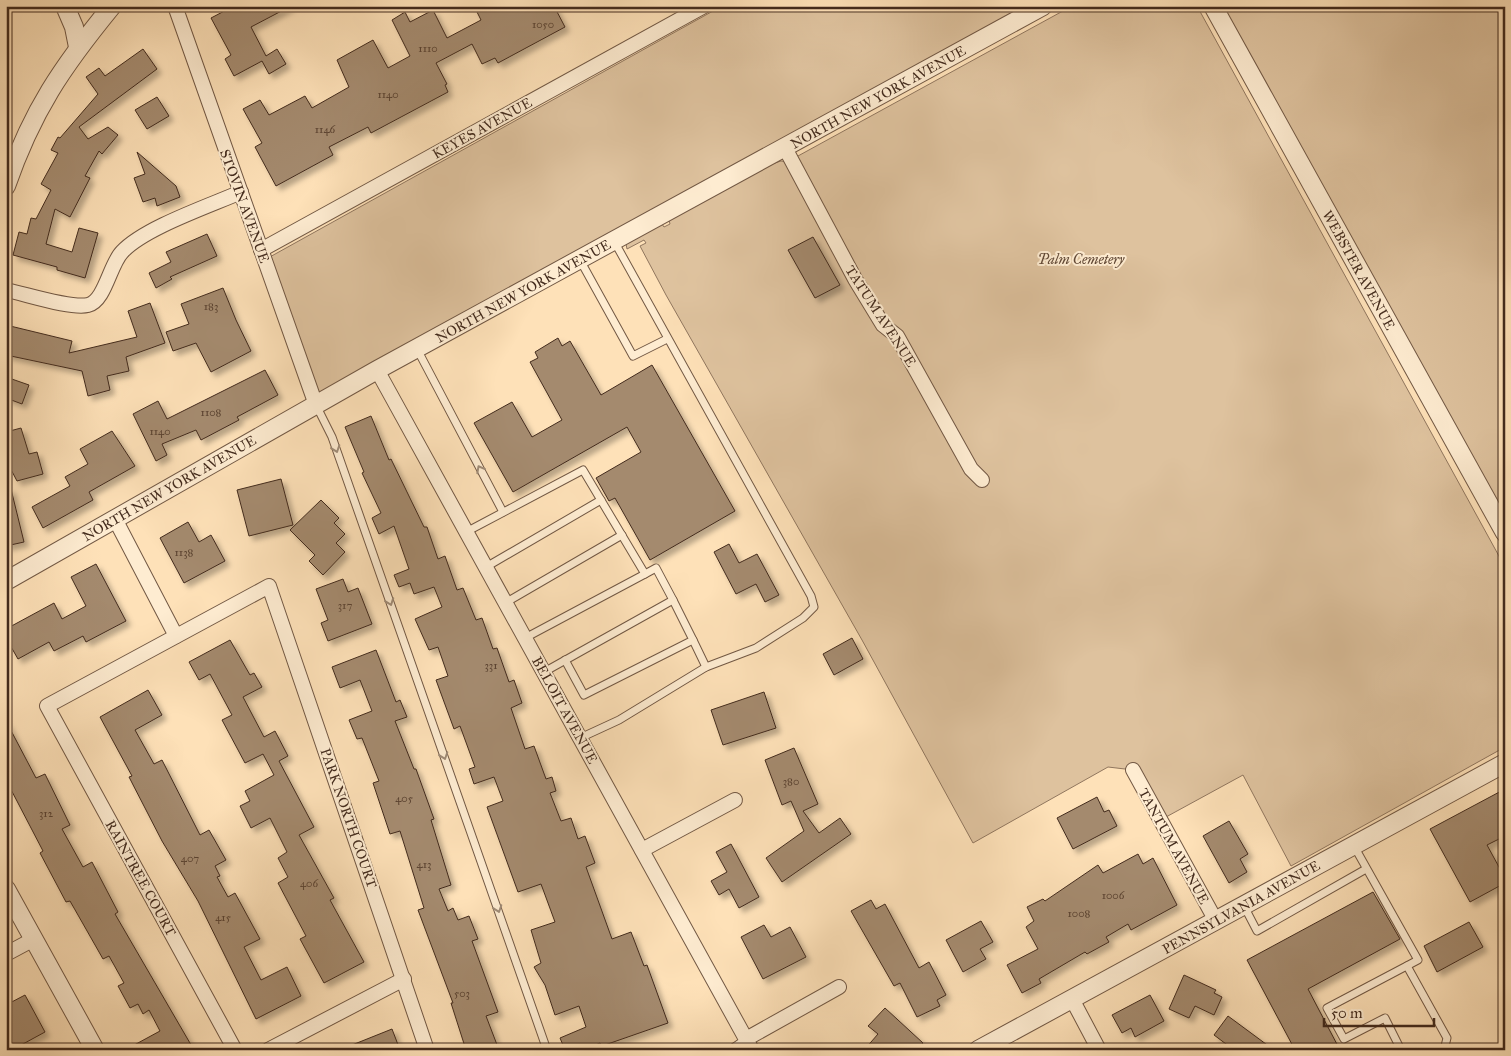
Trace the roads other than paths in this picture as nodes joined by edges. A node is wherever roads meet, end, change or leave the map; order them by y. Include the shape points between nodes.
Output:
1 (64, 6) edge
2 (112, 6) edge
3 (175, 6) edge
4 (704, 6) edge
5 (1042, 6) edge
6 (1213, 6) edge
7 (78, 47) junction
8 (786, 148) junction
9 (6, 186) edge
10 (241, 192) junction
11 (614, 241) junction
12 (261, 250) junction
13 (580, 260) junction
14 (6, 290) edge
15 (667, 339) junction
16 (416, 349) junction
17 (377, 370) junction
18 (316, 405) junction
19 (982, 480) dead end
20 (601, 500) junction
21 (503, 512) junction
22 (115, 519) junction
23 (466, 532) junction
24 (1505, 533) edge
25 (622, 535) junction
26 (486, 567) junction
27 (645, 574) junction
28 (6, 582) edge
29 (673, 600) junction
30 (506, 603) junction
31 (176, 636) junction
32 (525, 638) junction
33 (694, 640) junction
34 (565, 660) junction
35 (706, 667) junction
36 (544, 672) junction
37 (580, 738) junction
38 (1505, 763) edge
39 (1132, 770) dead end
40 (734, 800) dead end
41 (1354, 846) junction
42 (642, 850) junction
43 (1366, 869) junction
44 (6, 888) edge
45 (1244, 905) junction
46 (1216, 921) junction
47 (34, 939) junction
48 (6, 954) edge
49 (1407, 966) junction
50 (404, 979) junction
51 (839, 988) dead end
52 (1072, 999) junction
53 (749, 1044) edge
54 (95, 1050) edge
55 (235, 1050) edge
56 (268, 1050) edge
57 (427, 1050) edge
58 (547, 1050) edge
59 (730, 1050) edge
60 (978, 1050) edge
61 (1099, 1050) edge
62 (1401, 1050) edge
63 (1444, 1050) edge

1 - 7 street via 74,26
2 - 7 street
3 - 10 street, STOVIN AVENUE
4 - 12 street, KEYES AVENUE
5 - 8 street, NORTH NEW YORK AVENUE
6 - 24 street, WEBSTER AVENUE
7 - 9 street via 29,125
8 - 11 street, NORTH NEW YORK AVENUE
8 - 19 street, TATUM AVENUE via 855,279 883,325 897,336 971,469
10 - 12 street, STOVIN AVENUE
10 - 14 street via 138,238 121,253 102,294 90,304 77,305
11 - 13 street, NORTH NEW YORK AVENUE
11 - 15 lane
12 - 18 street, STOVIN AVENUE
13 - 15 lane via 633,356
13 - 16 street, NORTH NEW YORK AVENUE
15 - 35 lane via 811,596 814,607 803,618 756,648
16 - 17 street, NORTH NEW YORK AVENUE
21 -> 16 lane
17 - 18 street, NORTH NEW YORK AVENUE
17 - 23 street, BELOIT AVENUE
18 - 22 street, NORTH NEW YORK AVENUE
18 -> 58 lane via 332,437
20 - 21 lane via 583,470
20 - 25 lane
20 - 26 lane
21 - 23 lane
22 - 28 street, NORTH NEW YORK AVENUE
22 - 31 street
23 - 26 street, BELOIT AVENUE
25 - 27 lane
25 - 30 lane
26 - 30 street, BELOIT AVENUE
27 - 29 lane via 656,568
27 - 32 lane
29 - 33 lane
29 - 34 lane
30 - 32 street, BELOIT AVENUE
31 - 50 street, PARK NORTH COURT via 269,586
31 - 55 street, RAINTREE COURT via 47,706
32 - 36 street, BELOIT AVENUE
33 - 34 lane via 584,695
33 - 35 lane
34 - 36 lane
35 - 37 lane via 619,720
36 - 37 street, BELOIT AVENUE
37 - 42 street, BELOIT AVENUE
38 - 41 street, PENNSYLVANIA AVENUE
39 - 46 street, TANTUM AVENUE
40 - 42 street
41 - 43 lane
41 - 45 street, PENNSYLVANIA AVENUE
42 - 53 street, BELOIT AVENUE
43 - 45 lane via 1257,931
43 - 49 lane via 1418,960
44 - 47 street
45 - 46 street, PENNSYLVANIA AVENUE
46 - 52 street, PENNSYLVANIA AVENUE
47 - 48 street
47 - 54 street
49 - 62 lane via 1327,1008 1344,1039 1385,1018
49 - 63 lane via 1447,1038
50 - 56 street
50 - 57 street, PARK NORTH COURT
51 - 53 street
52 - 60 street, PENNSYLVANIA AVENUE
52 - 61 street
53 - 59 lane

